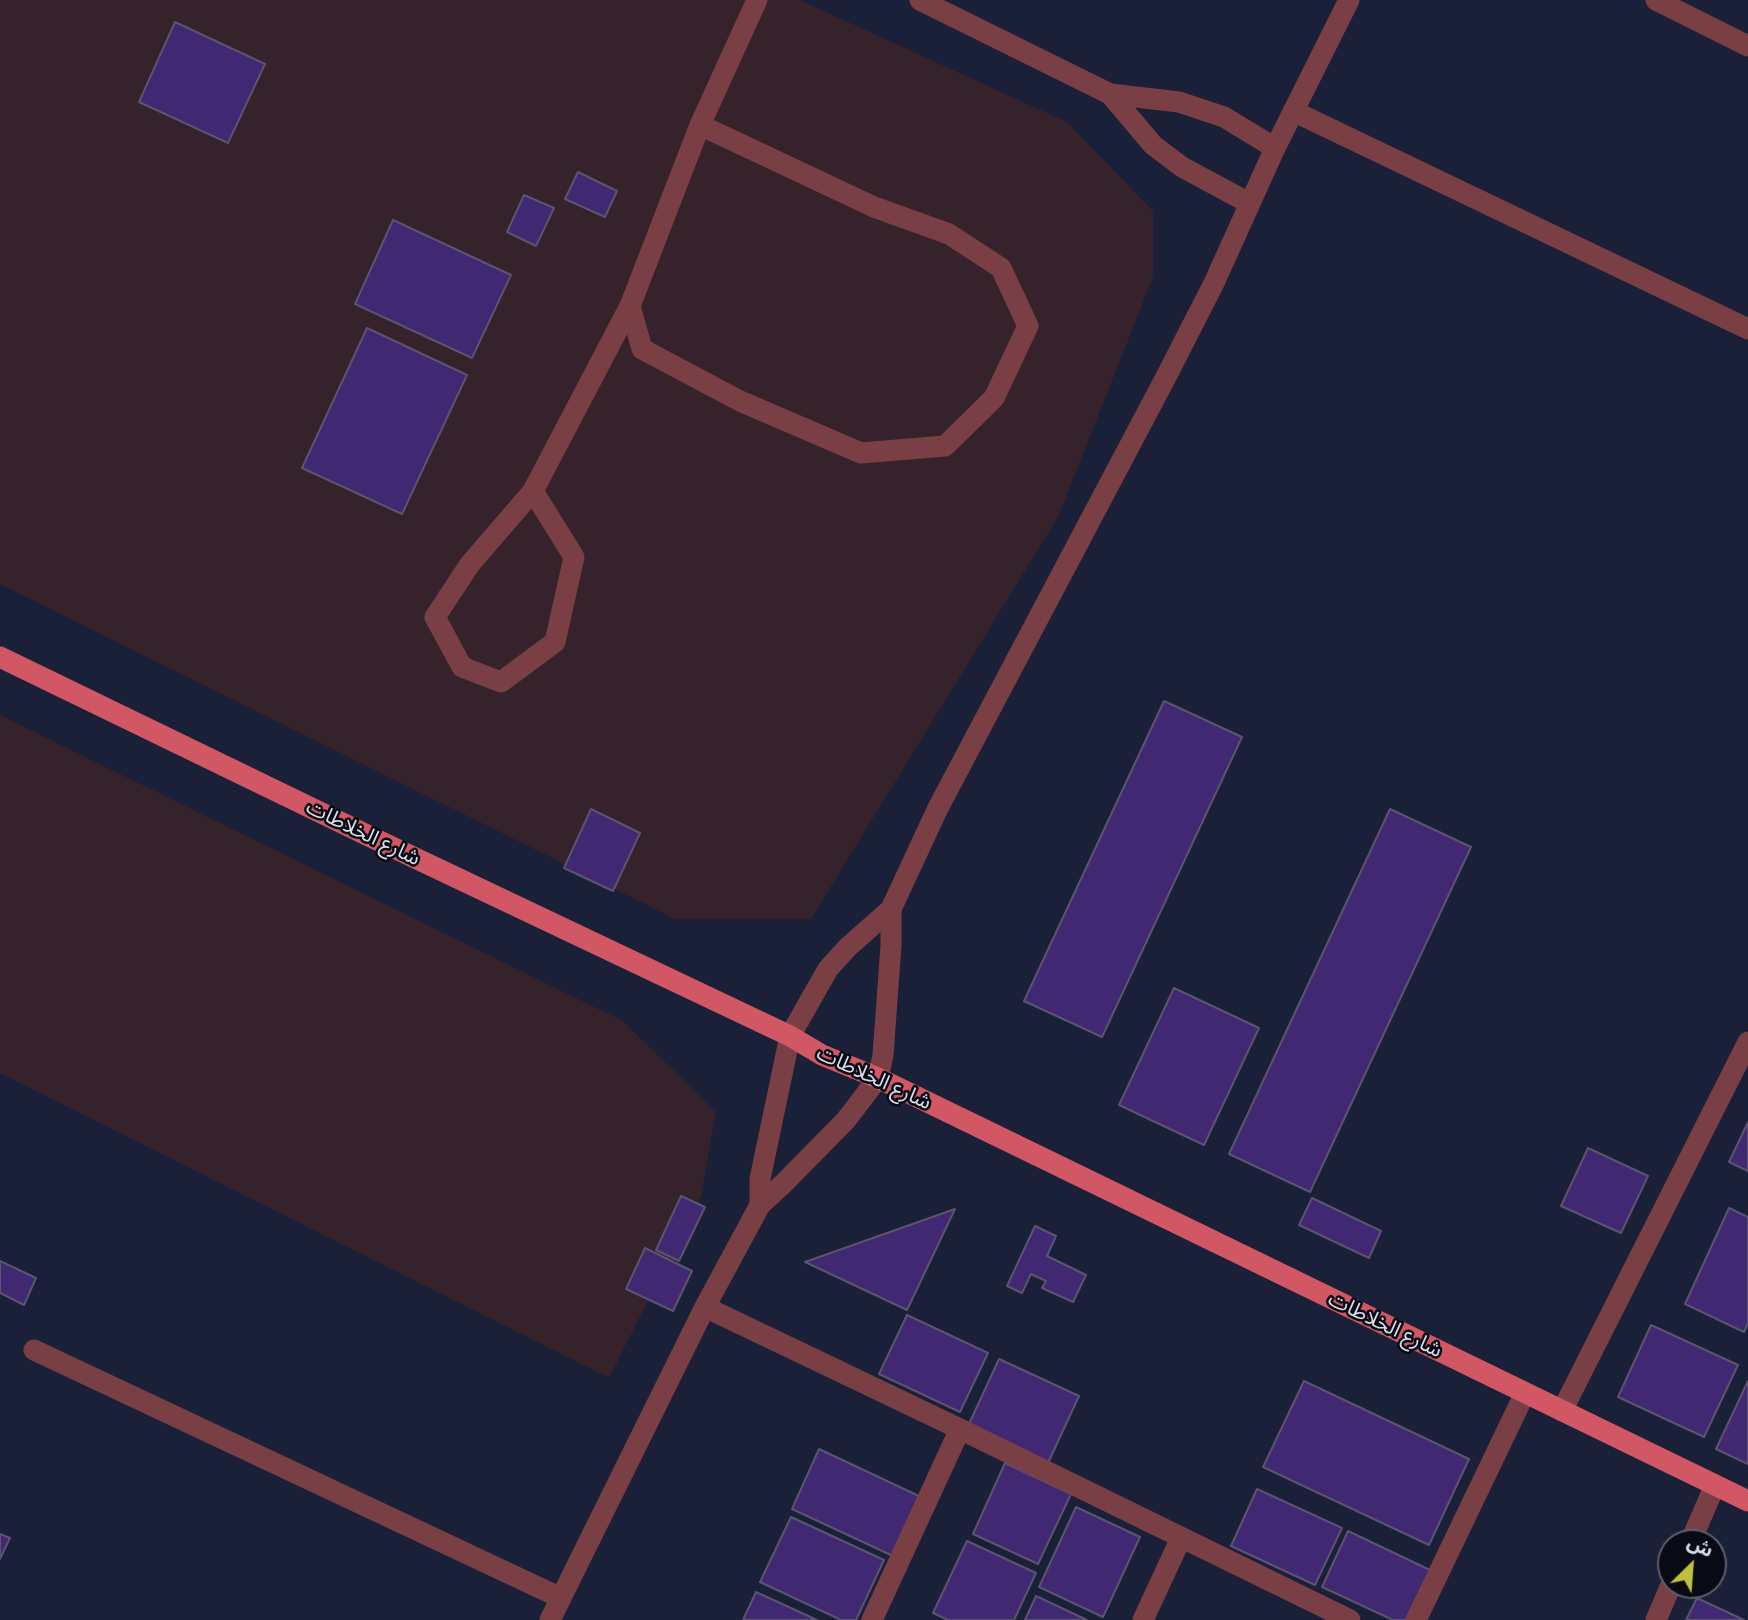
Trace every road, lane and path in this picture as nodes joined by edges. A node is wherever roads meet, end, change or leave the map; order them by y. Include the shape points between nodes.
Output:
1 (757, 0) edge
2 (920, 0) edge
3 (1349, 0) edge
4 (1656, 0) edge
5 (1748, 46) edge
6 (1110, 94) junction
7 (1293, 111) junction
8 (699, 125) junction
9 (1275, 148) junction
10 (1249, 203) junction
11 (630, 306) junction
12 (1748, 329) edge
13 (533, 491) junction
14 (0, 657) edge
15 (891, 909) junction
16 (790, 1036) junction
17 (1748, 1042) edge
18 (878, 1078) junction
19 (760, 1205) junction
20 (705, 1307) junction
21 (34, 1350) dead end
22 (1525, 1392) junction
23 (1562, 1410) junction
24 (960, 1429) junction
25 (1715, 1485) junction
26 (1748, 1501) edge
27 (1696, 1529) edge
28 (1181, 1538) junction
29 (561, 1598) junction
30 (1665, 1599) edge
31 (550, 1620) edge
32 (872, 1620) edge
33 (1143, 1620) edge
34 (1350, 1620) edge
35 (1416, 1620) edge
36 (1656, 1620) edge

1 - 8 street
2 - 6 street
3 - 7 street
4 - 5 street
6 - 9 street via 1179,102 1224,117
6 - 10 street via 1153,145 1182,167
7 - 9 street
7 - 12 street
8 - 11 street
8 - 11 street via 874,207 949,234 1001,268 1028,326 995,398 945,446 860,453 740,401 642,349
9 - 10 street
10 - 15 street via 1214,283 938,808
11 - 13 street
13 - 13 street via 470,564 435,617 462,667 500,682 555,642 574,557
14 - 16 main road, شارع الخلاطات
15 - 16 street via 828,969
15 - 18 street
16 - 18 main road, شارع الخلاطات
16 - 19 street via 760,1179
17 - 23 street
18 - 19 street via 846,1120
18 - 22 main road, شارع الخلاطات
19 - 20 street
20 - 24 street
20 - 29 street
21 - 29 street
22 - 23 main road, شارع الخلاطات
22 - 35 street
23 - 25 main road, شارع الخلاطات
24 - 28 street
24 - 32 street
25 - 26 main road, شارع الخلاطات
25 - 27 street
28 - 33 street
28 - 34 street
29 - 31 street
30 - 36 street

